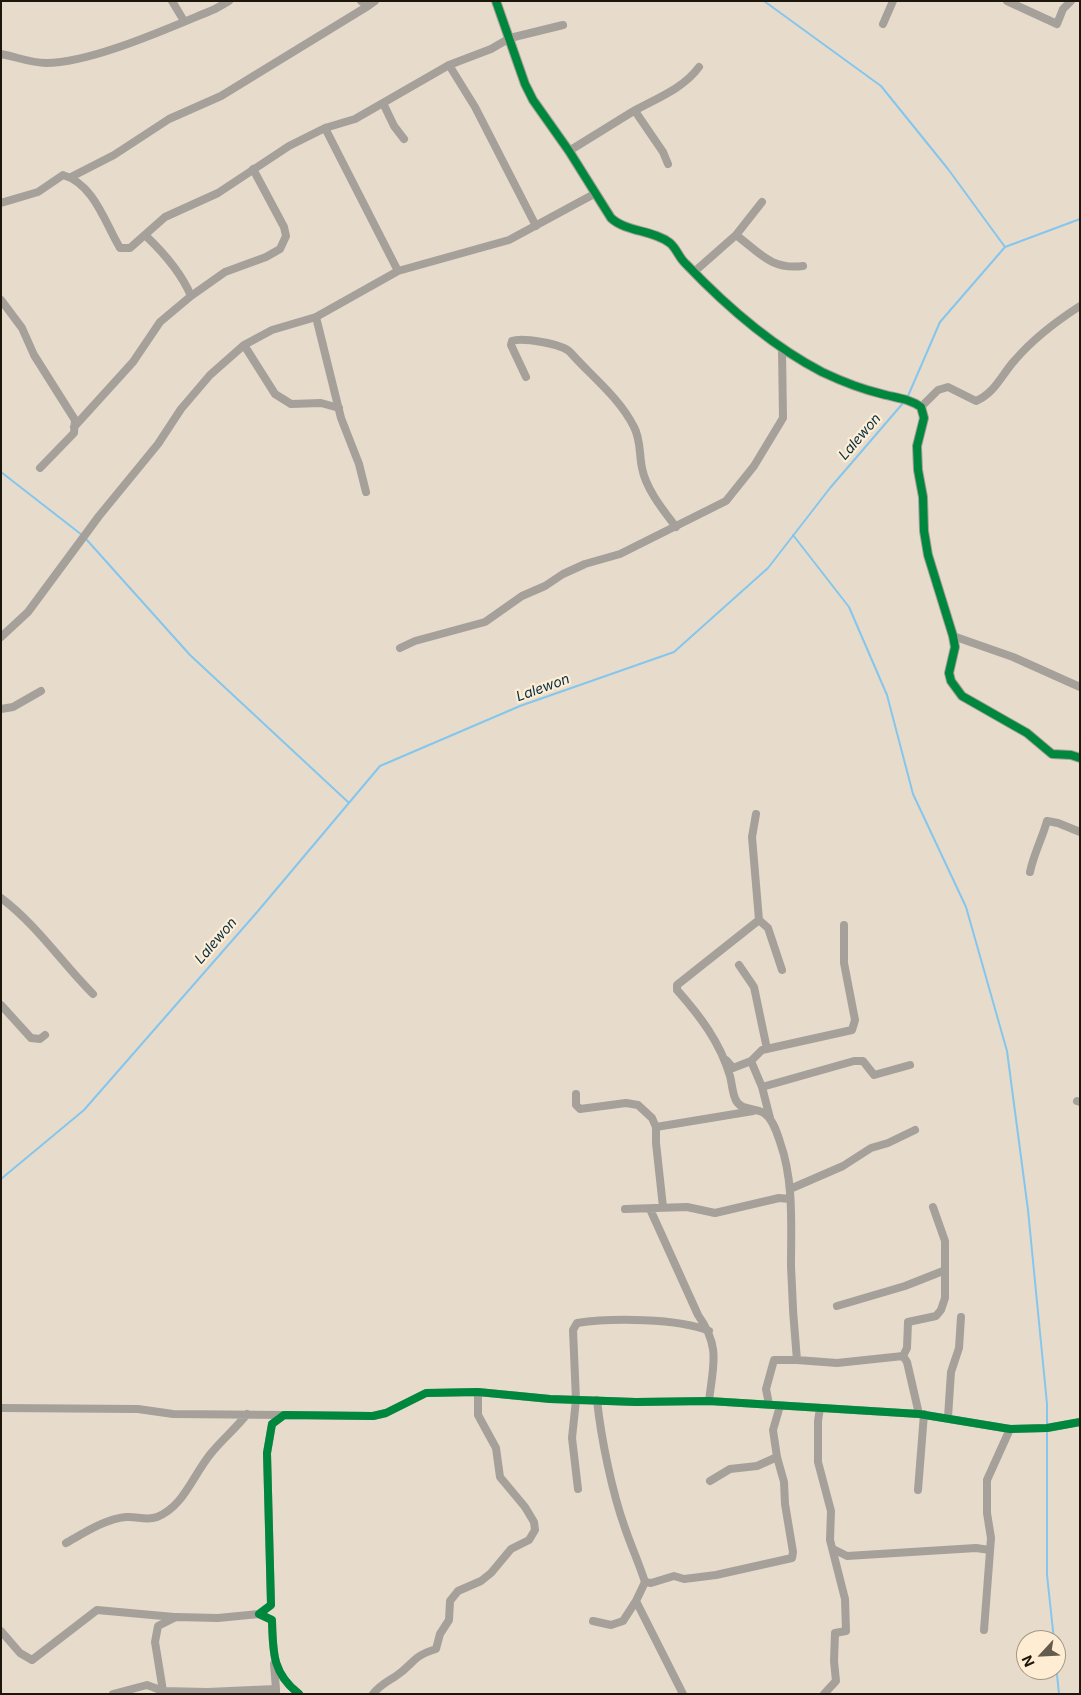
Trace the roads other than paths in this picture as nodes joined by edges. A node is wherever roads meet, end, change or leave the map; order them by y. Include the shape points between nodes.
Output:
1 (172, 1) edge
2 (229, 1) edge
3 (496, 1) edge
4 (893, 1) edge
5 (1008, 1) edge
6 (1071, 1) edge
7 (368, 3) edge
8 (184, 21) junction
9 (883, 24) dead end
10 (563, 25) dead end
11 (510, 38) junction
12 (1, 54) edge
13 (449, 65) junction
14 (699, 67) dead end
15 (383, 103) junction
16 (635, 111) junction
17 (325, 128) junction
18 (404, 139) dead end
19 (569, 152) junction
20 (668, 164) dead end
21 (253, 169) junction
22 (71, 177) junction
23 (596, 193) junction
24 (762, 202) dead end
25 (1, 203) edge
26 (536, 226) junction
27 (146, 235) junction
28 (736, 235) junction
29 (803, 266) dead end
30 (398, 271) junction
31 (694, 272) junction
32 (191, 296) junction
33 (1, 300) edge
34 (1080, 306) edge
35 (316, 317) junction
36 (244, 345) junction
37 (782, 349) junction
38 (526, 377) dead end
39 (921, 407) junction
40 (339, 408) junction
41 (74, 427) junction
42 (40, 468) dead end
43 (366, 492) dead end
44 (676, 527) junction
45 (953, 636) junction
46 (1, 637) edge
47 (400, 648) dead end
48 (1080, 687) edge
49 (41, 691) dead end
50 (1, 709) edge
51 (1080, 758) edge
52 (756, 814) dead end
53 (1080, 832) edge
54 (1030, 872) dead end
55 (1, 898) edge
56 (758, 920) junction
57 (844, 924) dead end
58 (739, 965) dead end
59 (782, 970) dead end
60 (93, 994) dead end
61 (1, 1004) edge
62 (45, 1034) dead end
63 (766, 1049) junction
64 (722, 1056) junction
65 (751, 1061) junction
66 (910, 1065) dead end
67 (762, 1087) junction
68 (576, 1094) dead end
69 (759, 1111) junction
70 (770, 1119) junction
71 (656, 1127) junction
72 (915, 1130) dead end
73 (790, 1189) junction
74 (790, 1199) junction
75 (663, 1207) junction
76 (933, 1207) dead end
77 (625, 1209) dead end
78 (650, 1209) junction
79 (943, 1271) junction
80 (837, 1306) dead end
81 (961, 1317) dead end
82 (709, 1331) junction
83 (903, 1356) junction
84 (797, 1360) junction
85 (478, 1392) junction
86 (576, 1400) junction
87 (598, 1400) junction
88 (709, 1401) junction
89 (769, 1404) junction
90 (780, 1406) junction
91 (1, 1408) edge
92 (820, 1408) junction
93 (247, 1414) junction
94 (921, 1414) junction
95 (284, 1415) junction
96 (948, 1417) junction
97 (1080, 1422) edge
98 (1010, 1429) junction
99 (777, 1457) junction
100 (710, 1480) dead end
101 (578, 1489) dead end
102 (918, 1490) dead end
103 (66, 1543) dead end
104 (833, 1549) junction
105 (990, 1550) junction
106 (645, 1582) junction
107 (636, 1601) junction
108 (259, 1614) junction
109 (176, 1617) junction
110 (593, 1621) dead end
111 (984, 1630) dead end
112 (1, 1631) edge
113 (274, 1660) junction
114 (164, 1691) junction
115 (276, 1691) edge
116 (113, 1694) edge
117 (300, 1694) edge
118 (373, 1694) edge
119 (683, 1694) edge
120 (824, 1694) edge

1 - 8 street
2 - 8 street
3 - 11 street
4 - 9 street
5 - 6 street via 1058,24 1063,9
7 - 22 street via 220,96 170,119 114,155
8 - 12 street via 106,50 66,60 33,62
10 - 11 street
11 - 13 street
11 - 19 street via 533,100
13 - 15 street
13 - 26 street via 476,107
14 - 16 street via 674,90
15 - 17 street via 355,119
15 - 18 street
16 - 19 street
16 - 20 street
17 - 21 street
17 - 30 street
19 - 23 street
21 - 27 street via 218,193 165,217
21 - 32 street via 284,227 283,245 266,257 225,272
22 - 25 street via 63,175 38,192
22 - 27 street via 90,194 120,248 130,248
23 - 26 street
23 - 31 street via 616,223 670,244
24 - 28 street
26 - 30 street via 491,246
27 - 32 street via 185,282
28 - 29 street via 772,264 788,268
28 - 31 street
30 - 35 street
31 - 37 street via 748,324
32 - 41 street via 154,328 133,362
33 - 41 street via 22,328 34,355 60,394 74,420
34 - 39 street via 1048,326 1014,360 985,398 976,401 948,388 938,390
35 - 36 street via 272,330
35 - 40 street
36 - 40 street via 275,394 291,404 322,403
36 - 46 street via 210,375 181,409 158,444 99,516 28,612
37 - 39 street via 844,382 906,399
37 - 44 street via 784,411 780,426 743,482 726,501
38 - 44 street via 512,341 536,341 564,347 570,352 606,389 633,424 639,437 644,474
39 - 45 street via 924,418 917,446 924,531 928,555
40 - 43 street
41 - 42 street via 74,433
44 - 47 street via 620,554 563,574 522,596 486,622
45 - 48 street via 1013,657
45 - 51 street via 955,648 949,673 962,696 1027,733 1052,754
49 - 50 street via 13,707
52 - 56 street via 752,837
53 - 54 street via 1058,822 1047,821 1035,849
55 - 60 street via 43,937
56 - 59 street via 768,928
56 - 64 street via 677,985 677,990 705,1022
57 - 63 street via 844,963 855,1020 852,1030
58 - 63 street via 754,987
61 - 62 street via 32,1038 40,1039
63 - 65 street
64 - 65 street via 733,1068
64 - 69 street via 738,1104
65 - 67 street
66 - 67 street via 874,1075 863,1061 854,1061
67 - 70 street
68 - 71 street via 576,1105 580,1109 626,1103 638,1105 652,1118
69 - 70 street
69 - 71 street
70 - 73 street via 783,1150
71 - 75 street
72 - 73 street via 871,1148 843,1166
73 - 74 street
74 - 75 street via 779,1198 715,1213 687,1207
74 - 84 street
75 - 78 street
76 - 79 street via 945,1241
77 - 78 street
78 - 82 street via 698,1315
79 - 80 street via 906,1286
79 - 83 street via 945,1298 941,1310 936,1316 908,1322 907,1348
81 - 96 street via 959,1348 951,1372
82 - 86 street via 696,1325 627,1321 577,1323 572,1330
82 - 88 street via 714,1345
83 - 84 street via 837,1364
83 - 94 street
84 - 89 street via 774,1360 766,1389
85 - 86 street
85 - 95 street via 426,1393 373,1416
85 - 118 street via 478,1415 496,1448 500,1477 525,1507 535,1530 529,1540 511,1549 481,1581 458,1591 450,1601 449,1620 436,1649 419,1654
86 - 87 street
86 - 101 street via 572,1438
87 - 88 street
87 - 106 street via 614,1489
88 - 89 street
89 - 90 street
90 - 92 street
90 - 99 street via 773,1426
91 - 93 street
92 - 94 street
92 - 104 street via 818,1462 831,1511 830,1540
93 - 95 street
93 - 103 street via 212,1451 184,1496 157,1517 113,1520
94 - 96 street
94 - 102 street
95 - 108 street via 272,1424 267,1453 271,1605
96 - 98 street
97 - 98 street via 1047,1428
98 - 105 street via 987,1480
99 - 100 street via 757,1466 730,1469
99 - 106 street via 784,1482 792,1558 716,1575 684,1579 674,1576
104 - 105 street via 847,1556 976,1548
104 - 120 street via 845,1599 846,1631 835,1633 836,1681
105 - 111 street
106 - 107 street
107 - 110 street via 623,1621 611,1625
107 - 119 street
108 - 109 street via 218,1618
108 - 113 street via 272,1620
109 - 112 street via 97,1610 32,1660 20,1653
109 - 114 street via 158,1626 155,1642
113 - 115 street
113 - 117 street via 286,1684
114 - 115 street
114 - 116 street via 147,1685

